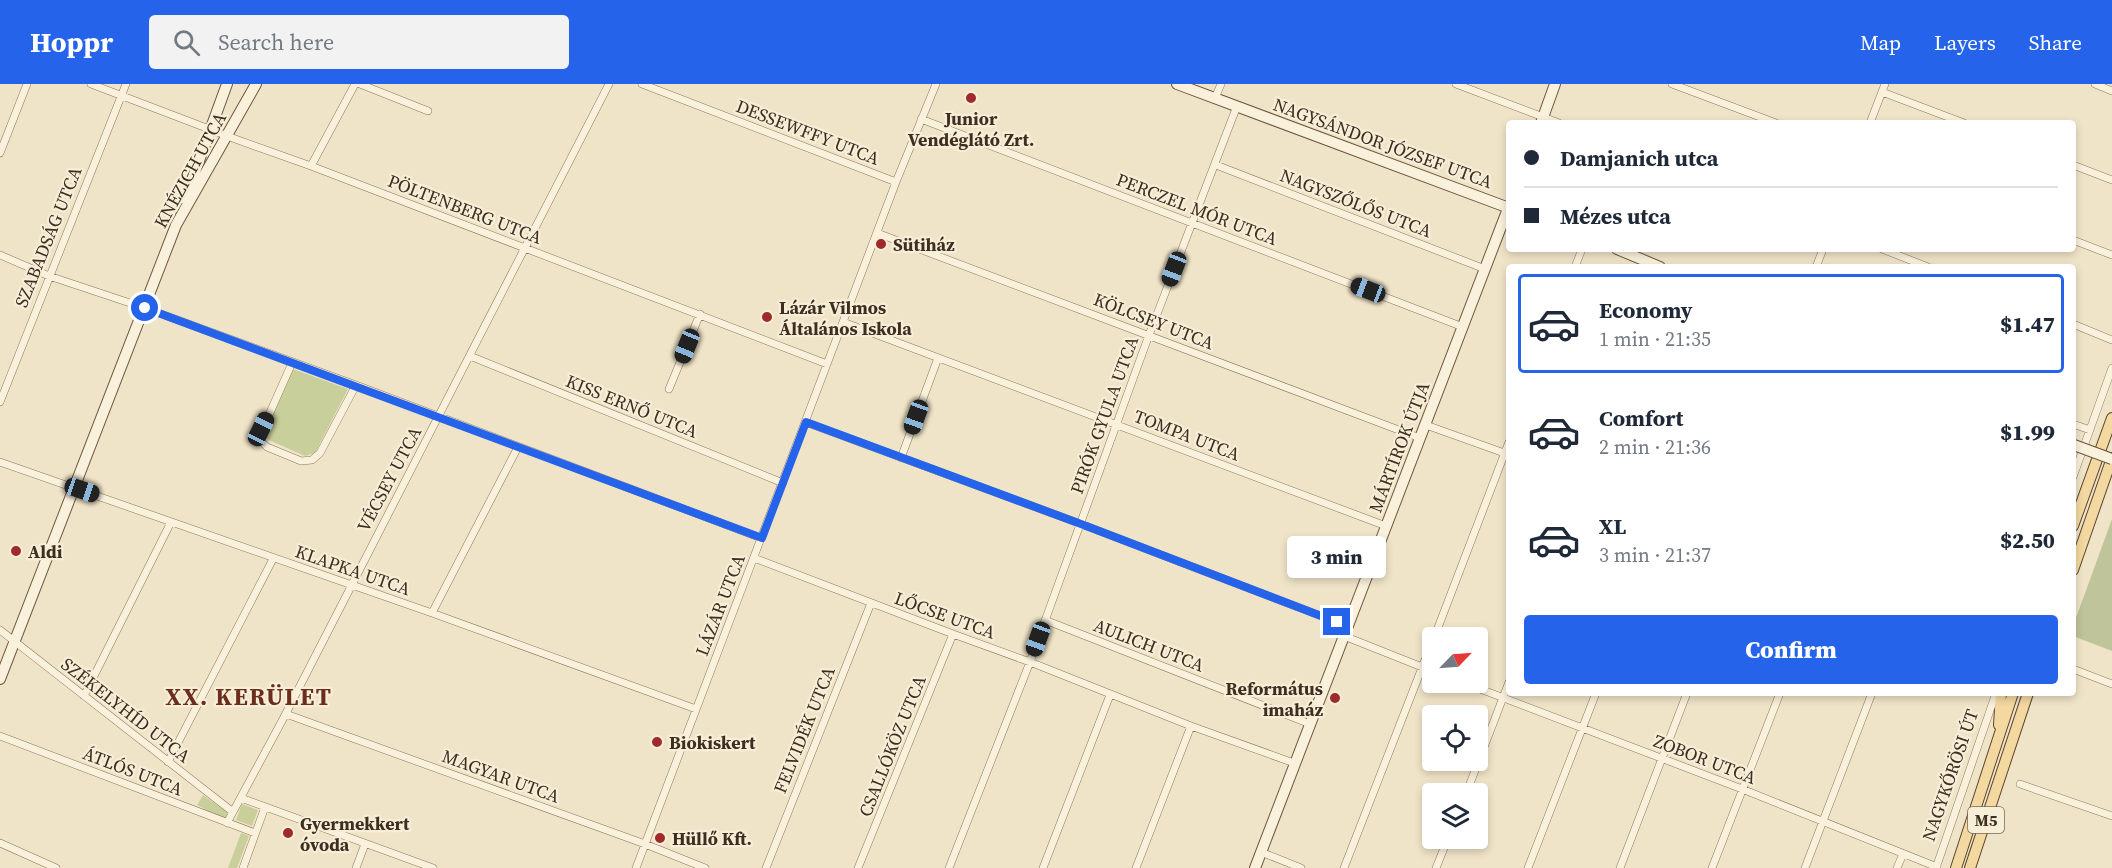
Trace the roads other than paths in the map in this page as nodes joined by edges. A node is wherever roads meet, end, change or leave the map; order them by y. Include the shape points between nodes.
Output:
1 (27, 84) edge
2 (91, 84) edge
3 (126, 84) edge
4 (227, 84) edge
5 (256, 84) edge
6 (355, 84) edge
7 (360, 84) edge
8 (609, 84) edge
9 (642, 84) edge
10 (936, 84) edge
11 (1177, 84) edge
12 (1221, 84) edge
13 (1456, 84) edge
14 (1555, 84) edge
15 (1672, 84) edge
16 (2095, 84) edge
17 (1884, 88) edge
18 (2112, 91) edge
19 (121, 96) junction
20 (1215, 98) junction
21 (1237, 106) junction
22 (428, 111) dead end
23 (921, 119) junction
24 (1542, 120) edge
25 (1768, 120) edge
26 (1871, 120) edge
27 (1957, 120) edge
28 (209, 129) junction
29 (227, 136) junction
30 (0, 153) edge
31 (1216, 165) junction
32 (311, 166) junction
33 (2076, 166) edge
34 (2112, 180) edge
35 (896, 182) junction
36 (1506, 206) edge
37 (1506, 215) edge
38 (1192, 223) junction
39 (176, 225) junction
40 (877, 233) junction
41 (2076, 241) edge
42 (524, 248) junction
43 (1624, 252) edge
44 (1890, 252) edge
45 (0, 255) edge
46 (2112, 255) edge
47 (1653, 264) edge
48 (1920, 264) edge
49 (1485, 268) junction
50 (49, 276) junction
51 (145, 308) junction
52 (700, 314) junction
53 (843, 322) junction
54 (2076, 325) edge
55 (1463, 327) junction
56 (1149, 335) junction
57 (2112, 340) edge
58 (470, 356) junction
59 (938, 358) junction
60 (292, 363) junction
61 (827, 364) junction
62 (2112, 368) edge
63 (356, 385) junction
64 (669, 389) dead end
65 (0, 402) edge
66 (439, 417) junction
67 (2112, 418) edge
68 (806, 422) junction
69 (1117, 424) junction
70 (1426, 425) junction
71 (2076, 425) edge
72 (2090, 430) junction
73 (1420, 438) junction
74 (2076, 445) edge
75 (518, 447) junction
76 (1506, 454) edge
77 (1506, 457) edge
78 (901, 458) junction
79 (2110, 458) edge
80 (0, 462) edge
81 (2076, 469) edge
82 (2088, 482) junction
83 (783, 483) junction
84 (74, 487) junction
85 (2076, 497) edge
86 (2076, 517) edge
87 (171, 522) junction
88 (1081, 524) junction
89 (1386, 526) junction
90 (762, 538) junction
91 (754, 558) junction
92 (273, 559) junction
93 (2076, 561) edge
94 (351, 585) junction
95 (871, 603) junction
96 (432, 613) junction
97 (1045, 620) junction
98 (1438, 627) edge
99 (0, 630) edge
100 (1346, 631) junction
101 (953, 634) junction
102 (14, 642) junction
103 (1030, 662) junction
104 (1422, 668) edge
105 (2076, 670) edge
106 (1422, 671) edge
107 (0, 680) edge
108 (2112, 684) edge
109 (1506, 690) edge
110 (1488, 692) edge
111 (1110, 695) junction
112 (84, 696) junction
113 (1595, 696) edge
114 (1686, 696) edge
115 (1779, 696) edge
116 (1871, 696) edge
117 (1995, 696) edge
118 (2001, 696) edge
119 (2012, 696) edge
120 (2027, 696) edge
121 (1503, 698) junction
122 (696, 709) junction
123 (286, 714) junction
124 (1310, 724) junction
125 (1191, 726) junction
126 (1582, 729) junction
127 (1999, 733) junction
128 (0, 736) edge
129 (1662, 759) junction
130 (168, 762) junction
131 (1294, 764) junction
132 (1470, 783) edge
133 (2020, 784) dead end
134 (1742, 789) junction
135 (241, 798) junction
136 (265, 807) junction
137 (233, 812) junction
138 (2112, 816) edge
139 (1823, 822) junction
140 (227, 823) junction
141 (255, 833) junction
142 (0, 843) edge
143 (365, 844) junction
144 (645, 844) junction
145 (1444, 849) edge
146 (1261, 852) junction
147 (1903, 854) junction
148 (56, 868) edge
149 (243, 868) edge
150 (356, 868) edge
151 (433, 868) edge
152 (636, 868) edge
153 (705, 868) edge
154 (766, 868) edge
155 (858, 868) edge
156 (949, 868) edge
157 (1043, 868) edge
158 (1136, 868) edge
159 (1255, 868) edge
160 (1301, 868) edge
161 (1344, 868) edge
162 (1436, 868) edge
163 (1528, 868) edge
164 (1620, 868) edge
165 (1712, 868) edge
166 (1805, 868) edge
167 (1897, 868) edge
168 (1936, 868) edge
169 (1956, 868) edge
170 (1970, 868) edge

1 - 30 street
2 - 19 street, PÖLTENBERG UTCA
3 - 19 street, SZABADSÁG UTCA
4 - 28 street
5 - 29 street, KNÉZICH UTCA
6 - 32 street
7 - 22 street
8 - 42 street, VÉCSEY UTCA
9 - 35 street, DESSEWFFY UTCA
10 - 23 street, LÁZÁR UTCA
11 - 20 street, NAGYSÁNDOR JÓZSEF UTCA
12 - 20 street
13 - 24 street
14 - 24 street
15 - 25 street
16 - 18 street
17 - 26 street
17 - 27 street
19 - 28 street, PÖLTENBERG UTCA
19 - 50 street, SZABADSÁG UTCA
20 - 21 street, NAGYSÁNDOR JÓZSEF UTCA
21 - 31 street, PIRÓK GYULA UTCA
21 - 36 street, NAGYSÁNDOR JÓZSEF UTCA
23 - 35 street, LÁZÁR UTCA
23 - 38 street, PERCZEL MÓR UTCA
28 - 29 street, PÖLTENBERG UTCA
28 - 39 street
29 - 32 street, PÖLTENBERG UTCA
29 - 39 street, KNÉZICH UTCA
31 - 38 street, PIRÓK GYULA UTCA
31 - 49 street, NAGYSZŐLŐS UTCA
32 - 42 street, PÖLTENBERG UTCA
33 - 34 street
35 - 40 street, LÁZÁR UTCA
37 - 49 street, MÁRTÍROK ÚTJA
38 - 55 street, PERCZEL MÓR UTCA
38 - 56 street, PIRÓK GYULA UTCA
39 - 51 street, KNÉZICH UTCA
40 - 53 street, LÁZÁR UTCA
40 - 56 street, KÖLCSEY UTCA
41 - 46 street
42 - 52 street, PÖLTENBERG UTCA
42 - 58 street, VÉCSEY UTCA
43 - 47 street
44 - 48 street
45 - 50 street
49 - 55 street, MÁRTÍROK ÚTJA
50 - 51 street
50 - 65 street, SZABADSÁG UTCA
51 - 60 street
51 - 84 street, KNÉZICH UTCA
52 - 61 street, PÖLTENBERG UTCA
52 - 64 street
53 - 59 street, TOMPA UTCA
53 - 61 street, LÁZÁR UTCA
54 - 57 street
55 - 70 street, MÁRTÍROK ÚTJA
56 - 69 street, PIRÓK GYULA UTCA
56 - 73 street, KÖLCSEY UTCA
58 - 66 street, VÉCSEY UTCA
58 - 83 street, KISS ERNŐ UTCA
59 - 69 street, TOMPA UTCA
59 - 78 street
60 - 63 street
60 - 63 street via 260,440 267,447 301,461 312,460 320,453
61 - 68 street, LÁZÁR UTCA
62 - 72 street
63 - 66 street
66 - 75 street
66 - 94 street, VÉCSEY UTCA
67 - 82 main road
68 - 78 street
68 - 83 street, LÁZÁR UTCA
69 - 88 street, PIRÓK GYULA UTCA
69 - 89 street, TOMPA UTCA
70 - 73 street, MÁRTÍROK ÚTJA
70 - 76 street
71 - 72 street
72 - 81 street
73 - 89 street, MÁRTÍROK ÚTJA
74 - 79 street, bridge
75 - 90 street
75 - 96 street
77 - 98 street
78 - 88 street
79 - 93 main road
80 - 84 street, KLAPKA UTCA
82 - 85 main road
82 - 86 main road
83 - 90 street, LÁZÁR UTCA
84 - 87 street, KLAPKA UTCA
84 - 102 street, KNÉZICH UTCA
87 - 92 street, KLAPKA UTCA
87 - 112 street
88 - 97 street, PIRÓK GYULA UTCA
88 - 100 street
89 - 100 street, MÁRTÍROK ÚTJA
90 - 91 street, LÁZÁR UTCA
91 - 95 street, LŐCSE UTCA
91 - 122 street, LÁZÁR UTCA
92 - 94 street, KLAPKA UTCA
92 - 130 street
94 - 96 street, KLAPKA UTCA
94 - 123 street, VÉCSEY UTCA
95 - 101 street, LŐCSE UTCA
95 - 154 street, FELVIDÉK UTCA
96 - 122 street, KLAPKA UTCA
97 - 103 street, PIRÓK GYULA UTCA
97 - 124 street, AULICH UTCA
99 - 102 street, SZÉKELYHÍD UTCA
100 - 104 street
100 - 124 street, MÁRTÍROK ÚTJA
101 - 103 street, LŐCSE UTCA
101 - 155 street, CSALLÓKÖZ UTCA
102 - 107 street, KNÉZICH UTCA
102 - 112 street, SZÉKELYHÍD UTCA
103 - 111 street, LŐCSE UTCA
103 - 156 street, PIRÓK GYULA UTCA
105 - 108 street
106 - 161 street
109 - 121 street
110 - 121 street, ZOBOR UTCA
111 - 125 street, LŐCSE UTCA
111 - 157 street
112 - 130 street, SZÉKELYHÍD UTCA
113 - 126 street
114 - 129 street
115 - 134 street
116 - 139 street
117 - 168 street, NAGYKŐRÖSI ÚT
118 - 127 main road
119 - 127 main road, NAGYKŐRÖSI ÚT / M5
120 - 170 main road, M5
121 - 126 street, ZOBOR UTCA
121 - 132 street
122 - 144 street, LÁZÁR UTCA
123 - 135 street, VÉCSEY UTCA
123 - 144 street, MAGYAR UTCA
124 - 131 street, MÁRTÍROK ÚTJA
125 - 131 street, LŐCSE UTCA
125 - 158 street
126 - 129 street, ZOBOR UTCA
126 - 163 street
127 - 169 main road, NAGYKŐRÖSI ÚT / M5
128 - 140 street, ÁTLÓS UTCA
129 - 134 street, ZOBOR UTCA
129 - 164 street
130 - 137 street, SZÉKELYHÍD UTCA
131 - 146 street, MÁRTÍROK ÚTJA
133 - 138 street
134 - 139 street, ZOBOR UTCA
134 - 165 street
135 - 136 street
135 - 137 street, VÉCSEY UTCA
136 - 141 street
136 - 143 street
137 - 140 street, VÉCSEY UTCA
139 - 147 street, ZOBOR UTCA
139 - 166 street
140 - 141 street, ÁTLÓS UTCA
141 - 149 street
142 - 148 street
143 - 150 street
143 - 151 street
144 - 152 street, LÁZÁR UTCA
144 - 153 street, MAGYAR UTCA
145 - 162 street
146 - 159 street, MÁRTÍROK ÚTJA
146 - 160 street
147 - 167 street
147 - 168 street, ZOBOR UTCA

